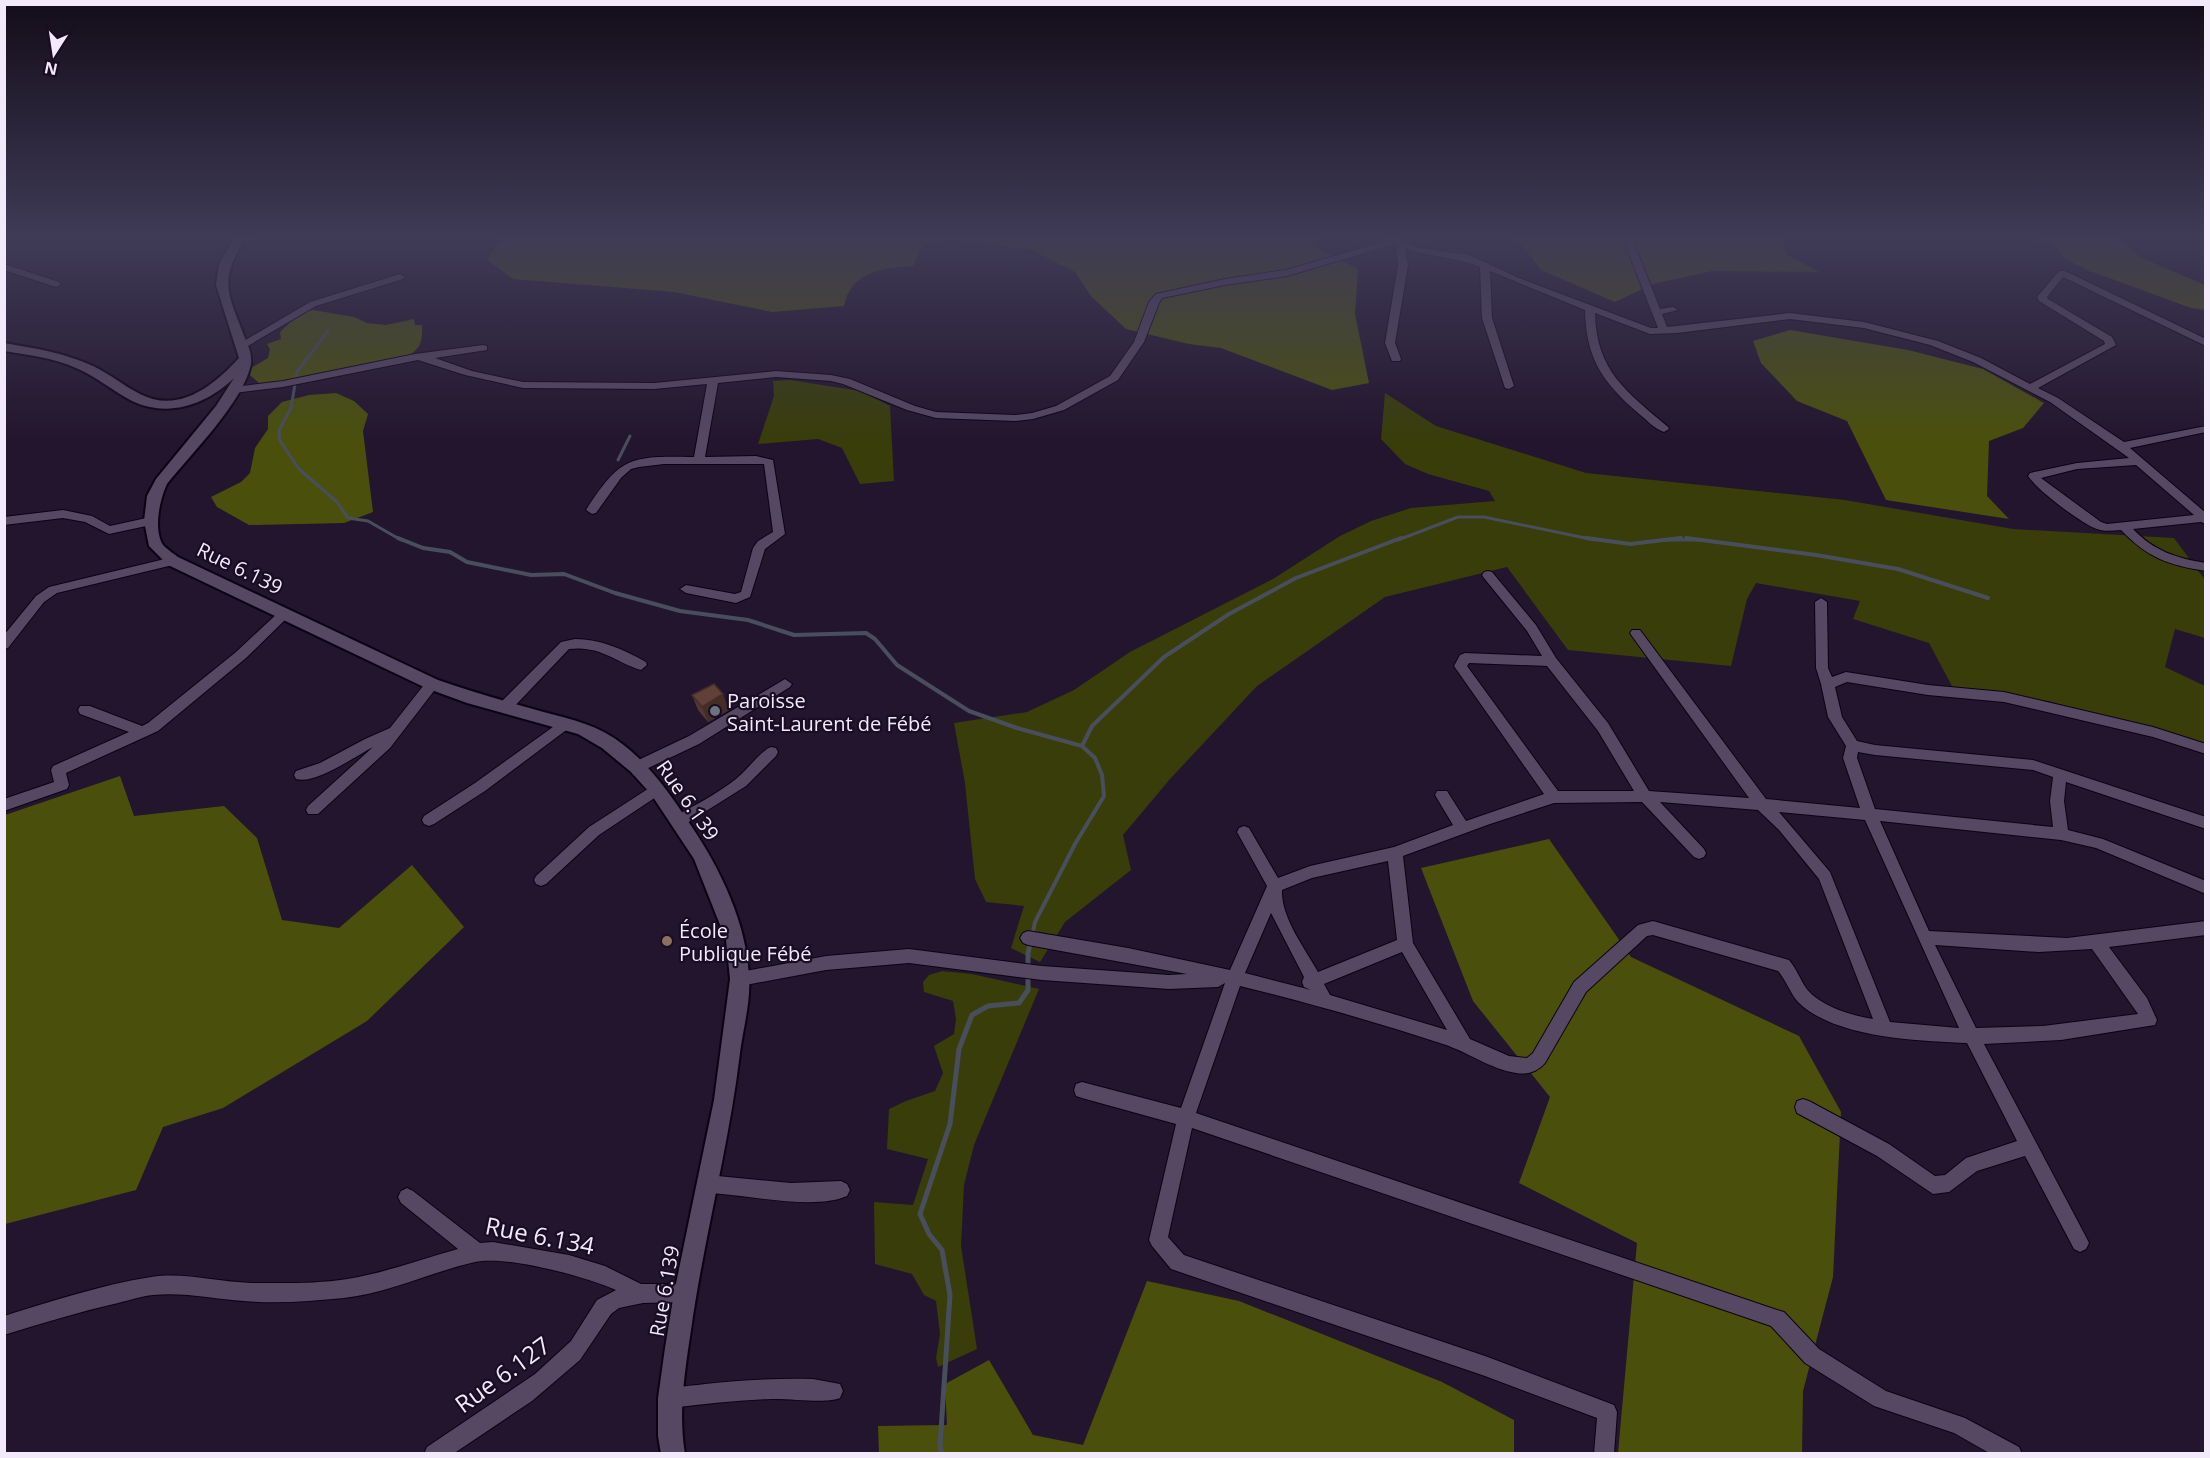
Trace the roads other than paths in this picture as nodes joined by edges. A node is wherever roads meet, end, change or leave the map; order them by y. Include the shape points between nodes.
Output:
1 (227, 304) edge
2 (313, 304) edge
3 (1153, 304) edge
4 (1396, 304) edge
5 (1486, 304) edge
6 (1578, 304) edge
7 (1652, 304) edge
8 (2049, 304) edge
9 (2125, 304) edge
10 (1590, 309) junction
11 (1672, 310) dead end
12 (1655, 312) junction
13 (1664, 331) junction
14 (2205, 343) edge
15 (4, 347) edge
16 (483, 348) dead end
17 (244, 351) junction
18 (415, 357) junction
19 (1396, 359) dead end
20 (713, 380) junction
21 (1509, 386) dead end
22 (2032, 387) junction
23 (234, 390) junction
24 (1664, 429) dead end
25 (2205, 429) edge
26 (2122, 446) junction
27 (699, 458) junction
28 (2138, 460) junction
29 (592, 510) dead end
30 (2205, 519) edge
31 (4, 521) edge
32 (151, 521) junction
33 (2123, 526) junction
34 (173, 561) junction
35 (2205, 567) edge
36 (1488, 574) dead end
37 (686, 589) dead end
38 (1821, 602) dead end
39 (284, 614) junction
40 (1636, 633) dead end
41 (4, 645) edge
42 (1551, 661) junction
43 (641, 665) dead end
44 (432, 684) junction
45 (785, 684) dead end
46 (1828, 684) junction
47 (505, 707) junction
48 (85, 710) dead end
49 (564, 724) junction
50 (398, 730) junction
51 (142, 732) junction
52 (1853, 745) junction
53 (2205, 749) edge
54 (771, 753) dead end
55 (638, 767) junction
56 (2060, 773) junction
57 (301, 775) dead end
58 (657, 789) junction
59 (1442, 795) dead end
60 (1645, 796) junction
61 (1554, 797) junction
62 (1761, 804) junction
63 (4, 806) edge
64 (313, 810) dead end
65 (1870, 815) junction
66 (429, 820) dead end
67 (679, 821) junction
68 (2205, 823) edge
69 (1462, 827) junction
70 (1244, 832) dead end
71 (2061, 834) junction
72 (1395, 853) junction
73 (1699, 853) dead end
74 (541, 880) dead end
75 (1275, 886) junction
76 (2205, 888) edge
77 (2205, 927) edge
78 (1924, 937) junction
79 (1028, 938) dead end
80 (2096, 942) junction
81 (1405, 944) junction
82 (740, 979) junction
83 (1235, 979) junction
84 (1312, 981) junction
85 (1325, 1001) junction
86 (1885, 1029) junction
87 (1972, 1036) junction
88 (1464, 1044) junction
89 (1082, 1090) dead end
90 (1803, 1107) dead end
91 (1186, 1118) junction
92 (2030, 1146) junction
93 (707, 1184) junction
94 (841, 1190) dead end
95 (407, 1197) dead end
96 (2080, 1243) dead end
97 (477, 1252) junction
98 (639, 1293) junction
99 (685, 1293) junction
100 (4, 1326) edge
101 (833, 1391) dead end
102 (670, 1398) junction
103 (434, 1454) edge
104 (673, 1454) edge
105 (1604, 1454) edge
106 (2012, 1454) edge

1 - 17 street
2 - 17 street
3 - 20 street via 1139,342 1114,378 1060,408 1033,416 936,415 831,378 776,374
4 - 19 street via 1390,343
5 - 21 street via 1487,318
6 - 10 street
7 - 12 street
8 - 22 street via 2108,339 2111,345
9 - 14 street
10 - 13 street via 1640,328
10 - 24 street via 1589,330 1602,370
11 - 12 street
12 - 13 street
13 - 22 street via 1790,316 1836,321 1934,343
15 - 17 street via 68,360 142,401 161,406 211,392 224,382
16 - 18 street
17 - 23 street, Rue 6.139 via 244,369
18 - 20 street via 524,385 654,386
18 - 23 street
20 - 27 street
22 - 26 street
23 - 32 street, Rue 6.139 via 161,482 154,496
25 - 26 street
26 - 28 street
27 - 29 street via 628,467 614,478
27 - 37 street via 769,462 779,534 759,548 742,598
28 - 30 street
28 - 33 street via 2077,466 2034,476 2097,525
30 - 33 street
31 - 32 street via 55,513 88,519 109,530
32 - 34 street, Rue 6.139 via 156,546
33 - 35 street via 2144,548 2170,561
34 - 39 street, Rue 6.139
34 - 41 street via 53,590 40,599
36 - 42 street via 1532,628
38 - 46 street via 1822,668
39 - 44 street, Rue 6.139
39 - 51 street via 233,662 164,719
40 - 62 street
42 - 60 street via 1603,727
42 - 61 street via 1466,658 1460,666
43 - 47 street via 612,650 565,645
44 - 47 street, Rue 6.139
44 - 50 street
45 - 55 street via 694,740
46 - 52 street via 1838,727
46 - 53 street via 1846,677 1995,696 2153,732
47 - 49 street, Rue 6.139
48 - 51 street
49 - 55 street, Rue 6.139 via 608,743
49 - 66 street
50 - 57 street via 324,769
50 - 64 street
51 - 63 street via 57,770 62,785
52 - 56 street via 2016,762
52 - 65 street via 1850,758
54 - 67 street via 713,802
55 - 58 street, Rue 6.139
56 - 68 street
56 - 71 street via 2057,801
58 - 67 street, Rue 6.139
58 - 74 street via 594,831
59 - 69 street
60 - 61 street
60 - 62 street
60 - 73 street
61 - 69 street
62 - 65 street
62 - 86 street via 1825,876
65 - 71 street
65 - 78 street
67 - 82 street, Rue 6.139 via 714,884 735,940
69 - 72 street
70 - 75 street
71 - 76 street via 2098,843
72 - 75 street via 1310,872
72 - 81 street
75 - 83 street
75 - 84 street via 1274,901 1280,917
77 - 80 street
78 - 80 street via 2039,945
78 - 87 street
79 - 83 street via 1139,956
80 - 87 street via 2149,1020 2046,1034
81 - 84 street
81 - 88 street
82 - 83 street via 826,963 909,956 1065,975 1169,982
82 - 93 street, Rue 6.139 via 724,1100
83 - 85 street
83 - 91 street
84 - 85 street
85 - 88 street
86 - 87 street
86 - 88 street via 1820,1009 1799,991 1783,965 1653,928 1643,930 1590,975 1532,1065 1514,1065
87 - 92 street
89 - 91 street
90 - 92 street via 1883,1150 1933,1185 1948,1184 1972,1164
91 - 105 street via 1158,1240 1178,1262 1485,1366 1607,1412
91 - 106 street via 1777,1318 1812,1356 1881,1399 1958,1425
92 - 96 street
93 - 94 street via 803,1194
93 - 99 street, Rue 6.139
95 - 97 street, Rue 6.134
97 - 98 street, Rue 6.134 via 493,1251 592,1269
97 - 100 street via 347,1288 247,1292 152,1286 76,1303
98 - 99 street, Rue 6.127
98 - 103 street, Rue 6.127 via 611,1301 563,1363
99 - 102 street, Rue 6.139
101 - 102 street via 802,1387
102 - 104 street, Rue 6.139

